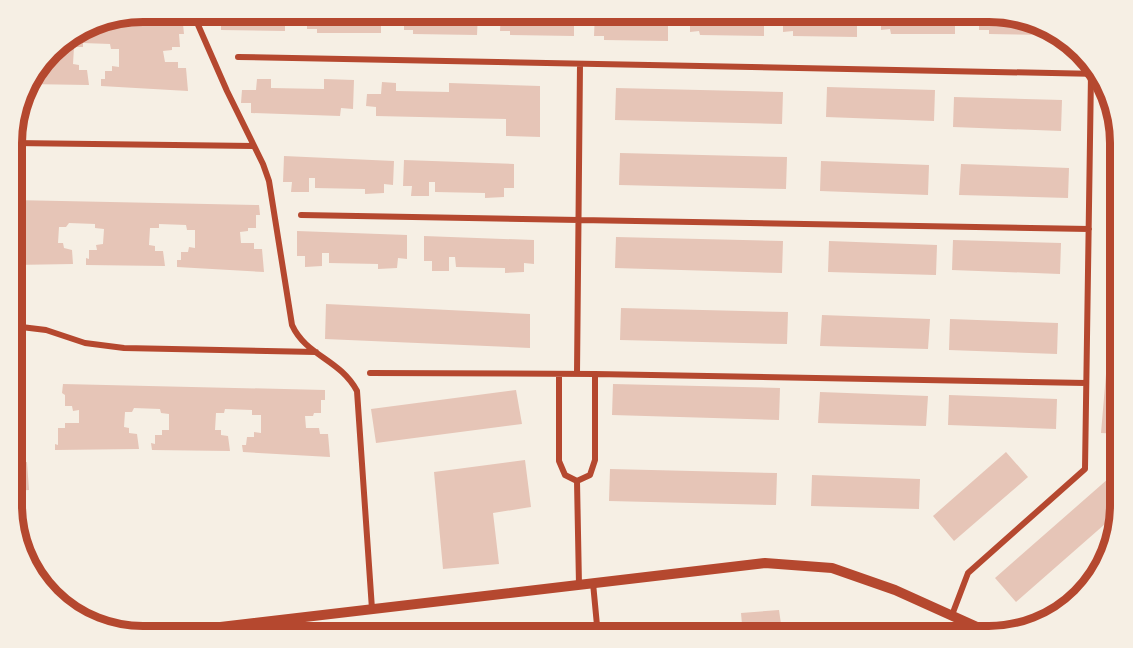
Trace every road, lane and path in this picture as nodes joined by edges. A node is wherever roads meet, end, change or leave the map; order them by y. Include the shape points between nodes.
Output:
1 (197, 22) edge
2 (238, 57) dead end
3 (579, 64) junction
4 (1088, 74) edge
5 (1091, 78) edge
6 (22, 143) edge
7 (254, 146) junction
8 (301, 214) dead end
9 (578, 220) junction
10 (1089, 229) junction
11 (22, 327) edge
12 (316, 352) junction
13 (370, 372) dead end
14 (559, 374) junction
15 (577, 374) junction
16 (595, 374) junction
17 (1086, 383) junction
18 (577, 481) junction
19 (593, 583) junction
20 (579, 585) junction
21 (372, 609) junction
22 (952, 615) junction
23 (597, 625) edge
24 (973, 625) edge
25 (229, 626) edge

1 - 7 street
2 - 3 street
3 - 4 street
3 - 9 street
5 - 10 street
6 - 7 street
7 - 12 street via 269,181 292,325 296,336
8 - 9 street
9 - 10 street
9 - 15 street
10 - 17 street
11 - 12 street via 124,348
12 - 21 street via 345,373 357,391
13 - 14 street
14 - 15 street
14 - 18 street via 559,461 565,475
15 - 16 street
16 - 17 street
16 - 18 street via 595,460 590,475
17 - 22 street via 1085,469 968,573
18 - 20 street
19 - 20 street
19 - 22 street via 765,562 832,568
19 - 23 street
20 - 21 street
21 - 25 street
22 - 24 street

